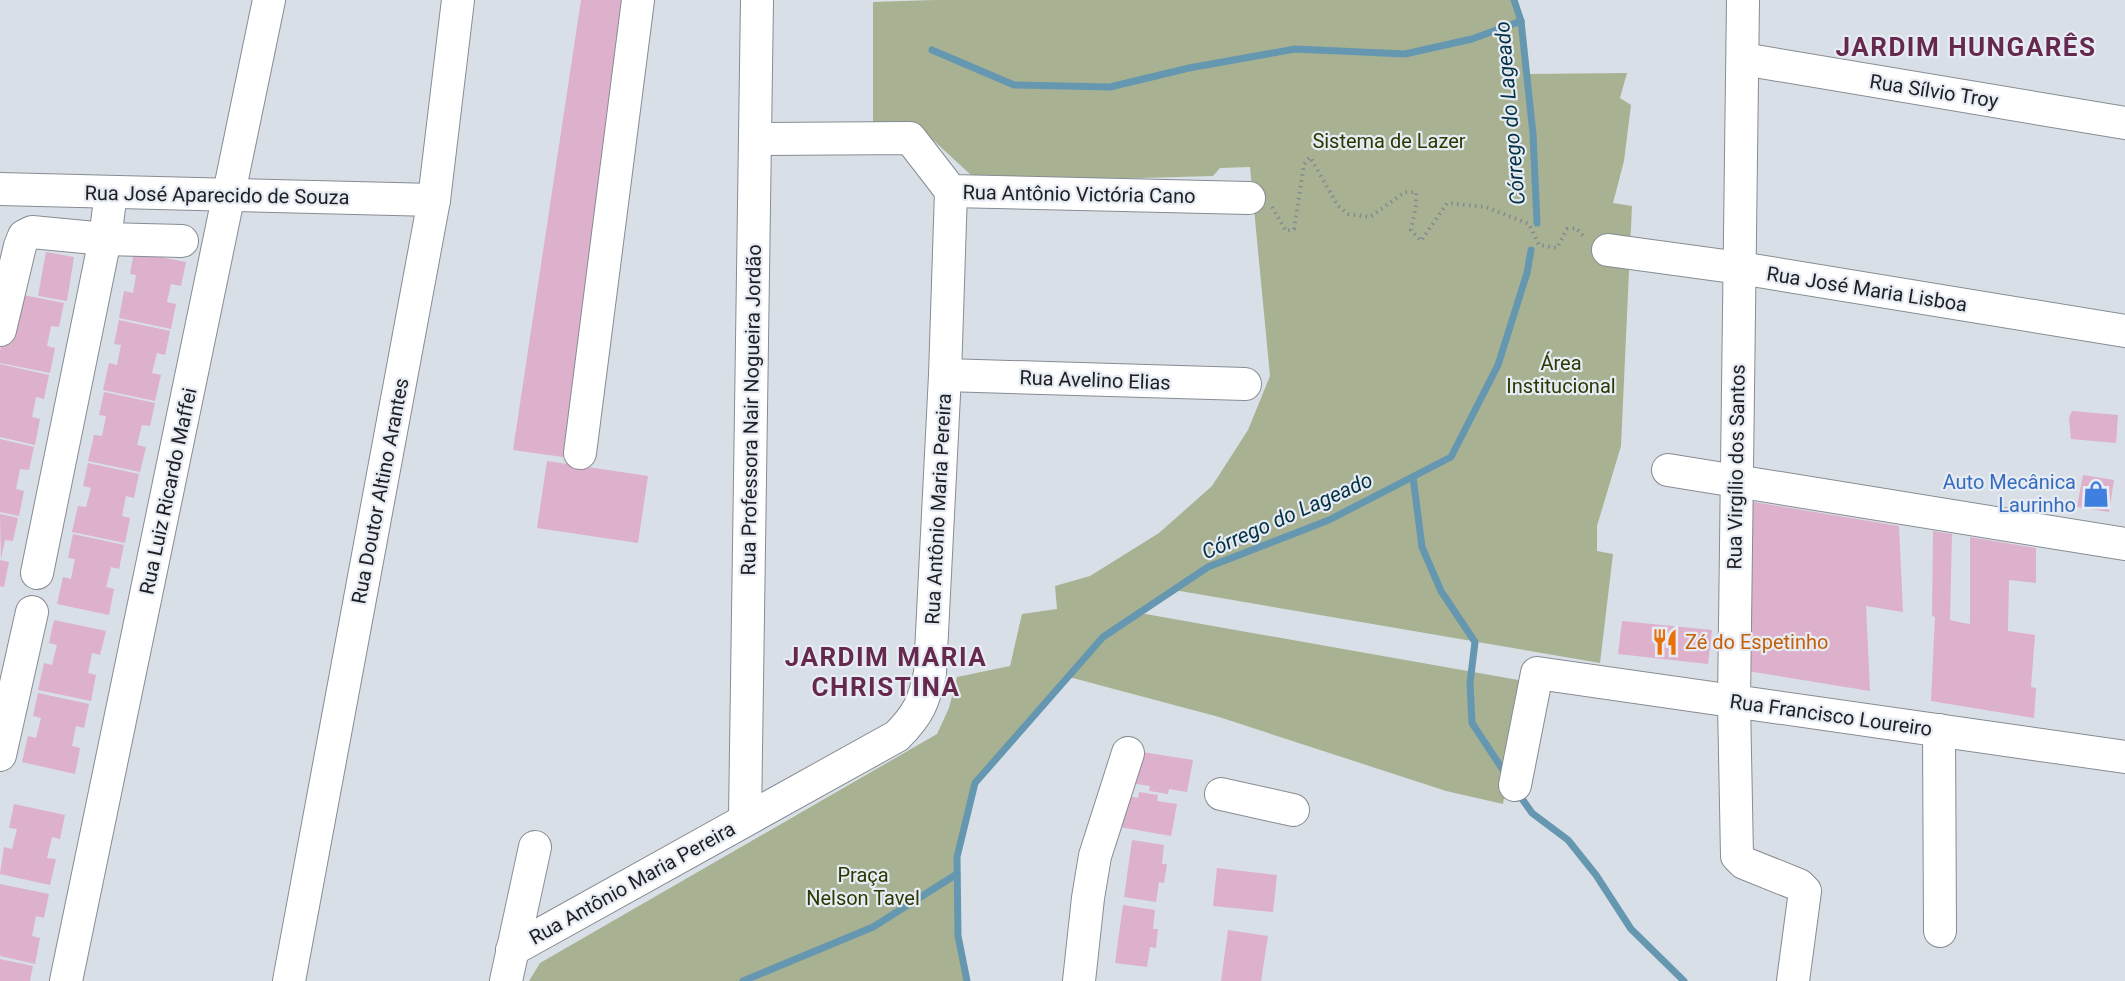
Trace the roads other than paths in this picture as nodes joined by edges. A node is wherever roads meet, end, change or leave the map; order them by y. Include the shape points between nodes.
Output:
1 (269, 0) edge
2 (458, 0) edge
3 (638, 0) edge
4 (757, 0) edge
5 (1743, 0) edge
6 (1743, 59) junction
7 (2125, 123) edge
8 (755, 139) junction
9 (0, 189) edge
10 (951, 191) junction
11 (111, 192) junction
12 (230, 195) junction
13 (434, 200) junction
14 (1259, 200) road end
15 (105, 239) junction
16 (182, 241) dead end
17 (1608, 250) road end
18 (1740, 268) junction
19 (0, 330) edge
20 (2125, 331) edge
21 (945, 375) junction
22 (1245, 384) dead end
23 (580, 453) dead end
24 (1668, 470) dead end
25 (1736, 479) junction
26 (2125, 544) edge
27 (37, 573) dead end
28 (32, 612) dead end
29 (1734, 702) junction
30 (1939, 730) junction
31 (1128, 753) dead end
32 (0, 755) edge
33 (2125, 757) edge
34 (1515, 785) dead end
35 (1221, 794) dead end
36 (1293, 810) dead end
37 (745, 819) junction
38 (535, 847) dead end
39 (1940, 931) dead end
40 (512, 950) junction
41 (66, 981) edge
42 (289, 981) edge
43 (506, 981) edge
44 (1080, 981) edge
45 (1793, 981) edge

1 - 12 street, Rua Luiz Ricardo Maffei
2 - 13 street, Rua Doutor Altino Arantes
3 - 23 street
4 - 8 street, Rua Professora Nair Nogueira Jordão
5 - 6 street, Rua Virgílio dos Santos
6 - 7 street, Rua Sílvio Troy
6 - 18 street, Rua Virgílio dos Santos
8 - 10 street, Rua Antônio Victória Cano via 910,138
8 - 37 street, Rua Professora Nair Nogueira Jordão
9 - 11 street, Rua José Aparecido de Souza
10 - 14 street, Rua Antônio Victória Cano
10 - 21 street, Rua Antônio Maria Pereira
11 - 12 street, Rua José Aparecido de Souza
11 - 15 street
12 - 13 street, Rua José Aparecido de Souza
12 - 41 street, Rua Luiz Ricardo Maffei
13 - 42 street, Rua Doutor Altino Arantes
15 - 16 street
15 - 19 street via 32,232 24,236
15 - 27 street
17 - 18 street, Rua José Maria Lisboa
18 - 20 street, Rua José Maria Lisboa
18 - 25 street, Rua Virgílio dos Santos
21 - 22 street, Rua Avelino Elias
21 - 37 street, Rua Antônio Maria Pereira via 930,673 924,700 897,736
24 - 25 street
25 - 26 street
25 - 29 street, Rua Virgílio dos Santos
28 - 32 street
29 - 30 street, Rua Francisco Loureiro
29 - 34 street, Rua Francisco Loureiro via 1537,674
29 - 45 street, Rua Virgílio dos Santos via 1737,856 1743,863 1799,885 1804,891
30 - 33 street, Rua Francisco Loureiro
30 - 39 street
31 - 44 street via 1095,856
35 - 36 street
37 - 40 street, Rua Antônio Maria Pereira
38 - 40 street
40 - 43 street

